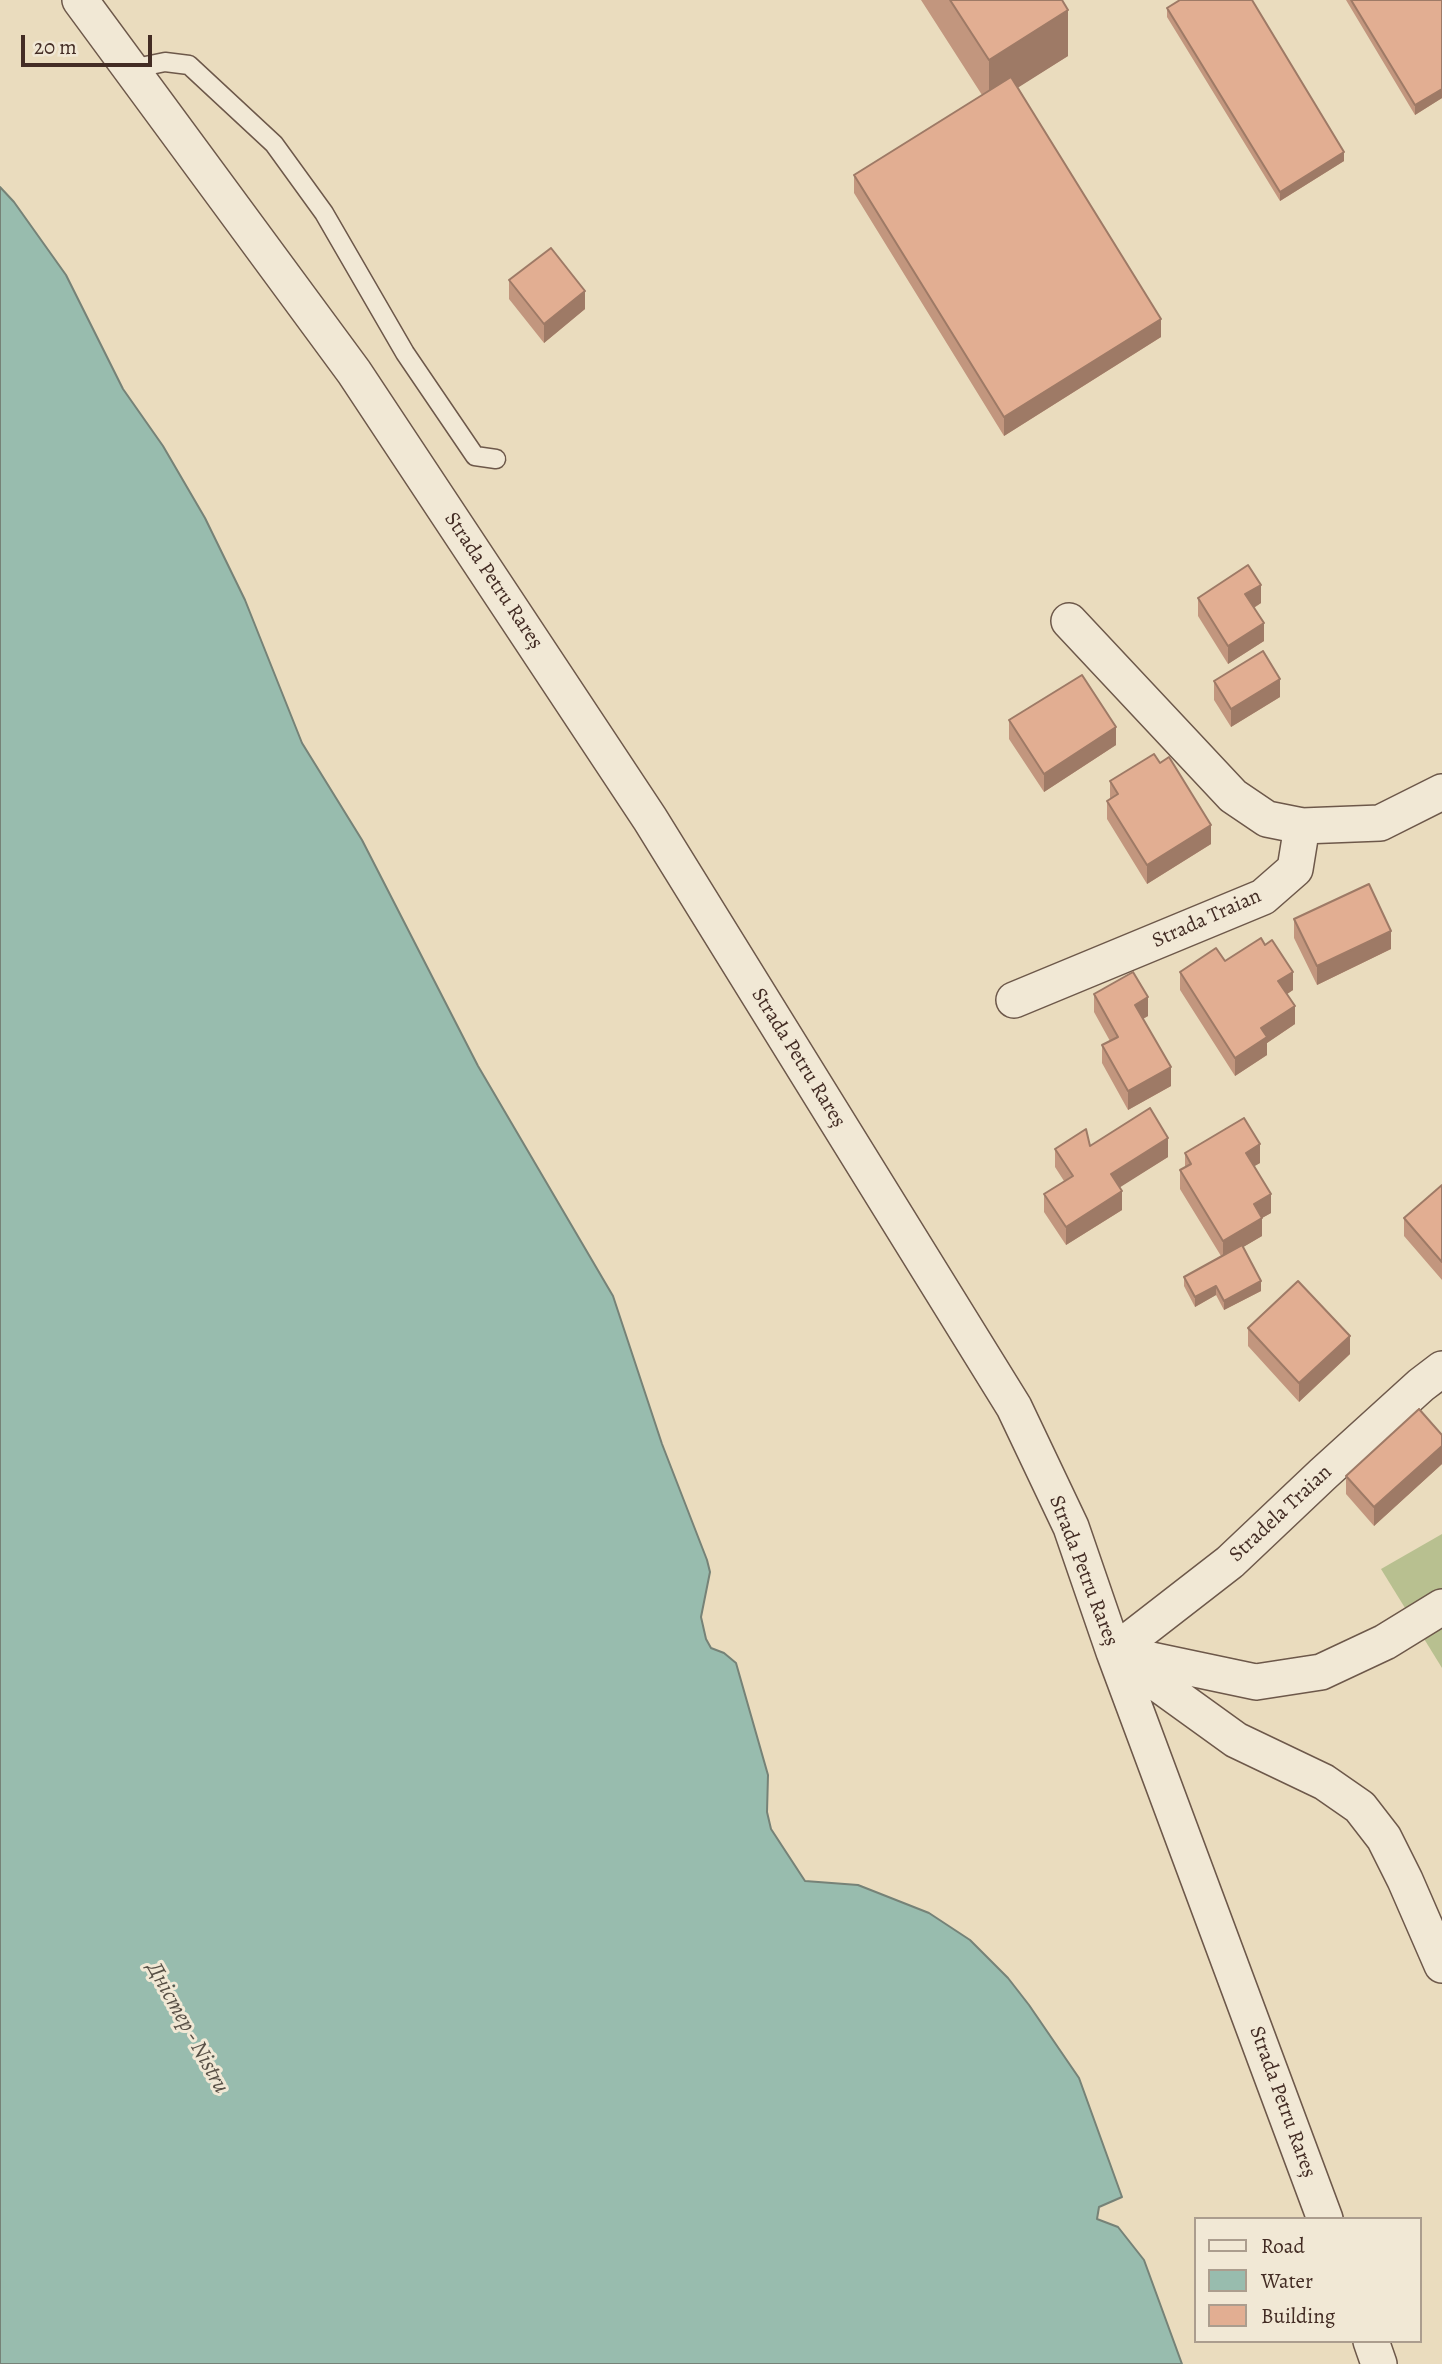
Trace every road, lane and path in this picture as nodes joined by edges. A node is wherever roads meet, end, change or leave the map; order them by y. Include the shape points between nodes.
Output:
1 (80, 0) edge
2 (131, 69) junction
3 (496, 458) dead end
4 (1069, 621) dead end
5 (1442, 792) edge
6 (1302, 826) junction
7 (1014, 1000) dead end
8 (1442, 1369) edge
9 (1442, 1607) edge
10 (1114, 1652) junction
11 (1442, 1965) edge
12 (1324, 2217) edge
13 (1372, 2343) edge
14 (1379, 2364) edge

1 - 2 street, Strada Petru Rareș
2 - 3 lane via 165,62 189,65 274,144 324,213 405,353 475,456
2 - 10 street, Strada Petru Rareș via 354,372 658,831 1014,1407 1071,1527
4 - 6 street via 1233,796 1268,819
5 - 6 street via 1380,823
6 - 7 street, Strada Traian via 1295,869 1263,897
8 - 10 street, Stradela Traian via 1230,1562
9 - 10 street via 1385,1642 1321,1671 1256,1682
10 - 11 street via 1236,1740 1324,1782 1360,1807 1384,1838
10 - 12 street, Strada Petru Rareș
13 - 14 street

